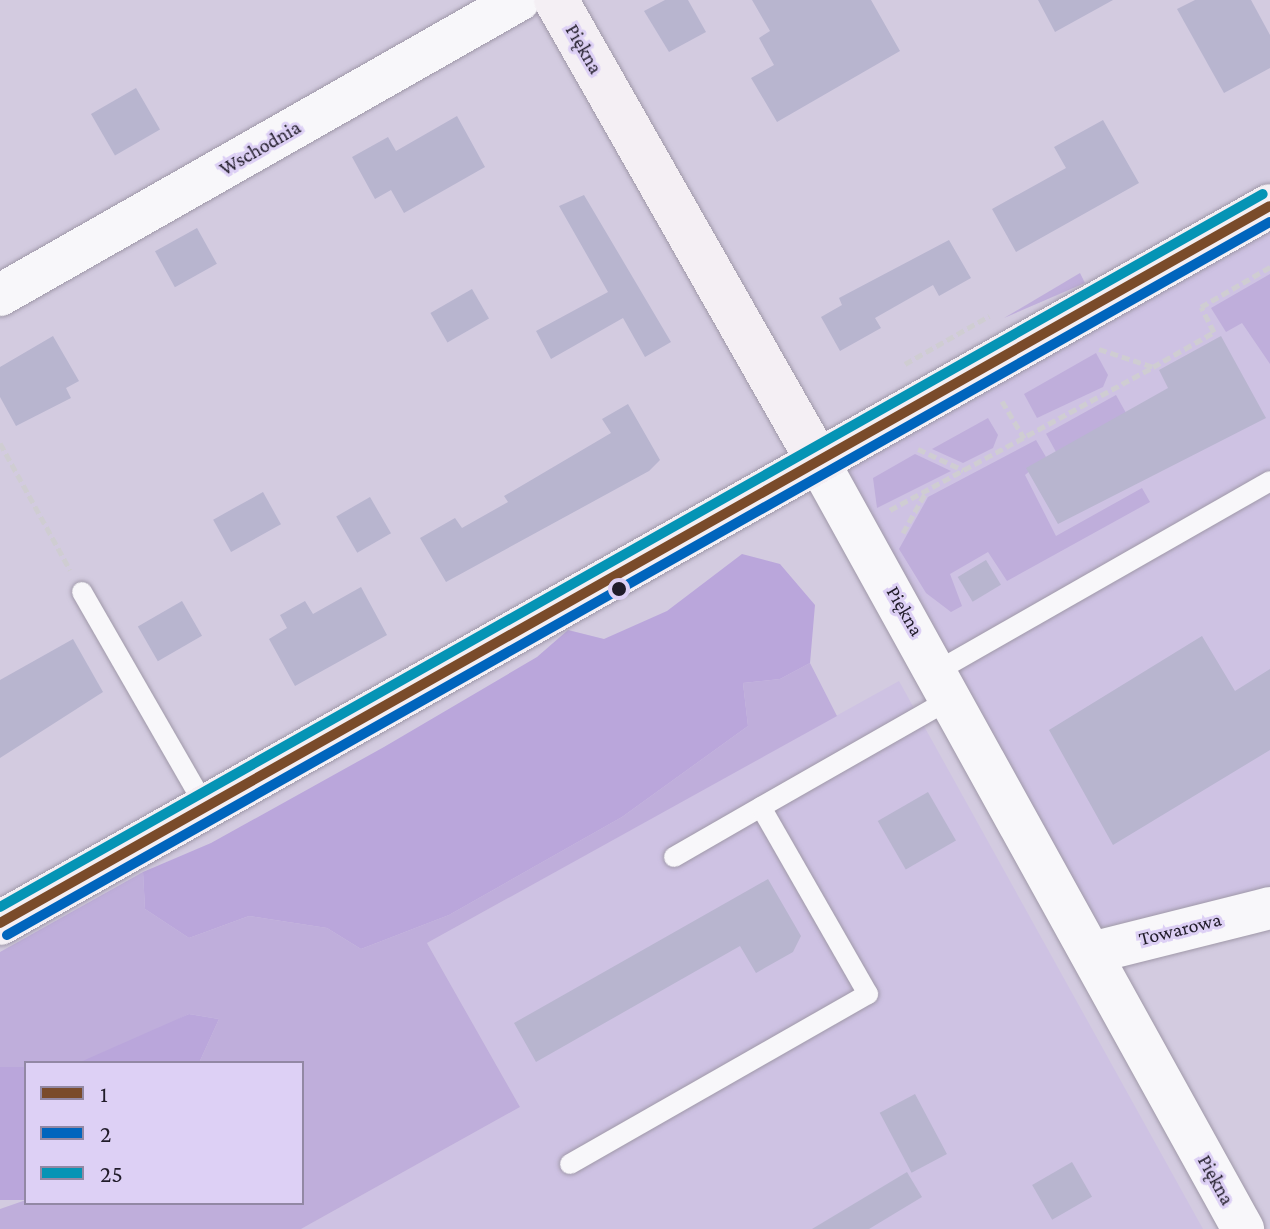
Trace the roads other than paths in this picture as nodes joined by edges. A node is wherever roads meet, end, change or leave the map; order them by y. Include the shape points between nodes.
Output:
1 (519, 0) edge
2 (556, 0) edge
3 (1270, 206) edge
4 (0, 295) edge
5 (818, 461) junction
6 (1270, 481) edge
7 (82, 592) road end
8 (946, 684) junction
9 (205, 806) junction
10 (761, 807) junction
11 (674, 857) dead end
12 (1270, 908) edge
13 (0, 923) edge
14 (1091, 953) junction
15 (570, 1164) dead end
16 (1243, 1229) edge

1 - 4 street, Wschodnia
2 - 5 street, Piękna
3 - 5 street
5 - 8 street, Piękna
5 - 9 street
6 - 8 lane
7 - 9 lane
8 - 10 lane
8 - 14 street, Piękna
9 - 13 street
10 - 11 lane
10 - 15 lane via 868,994
12 - 14 street, Towarowa
14 - 16 street, Piękna

